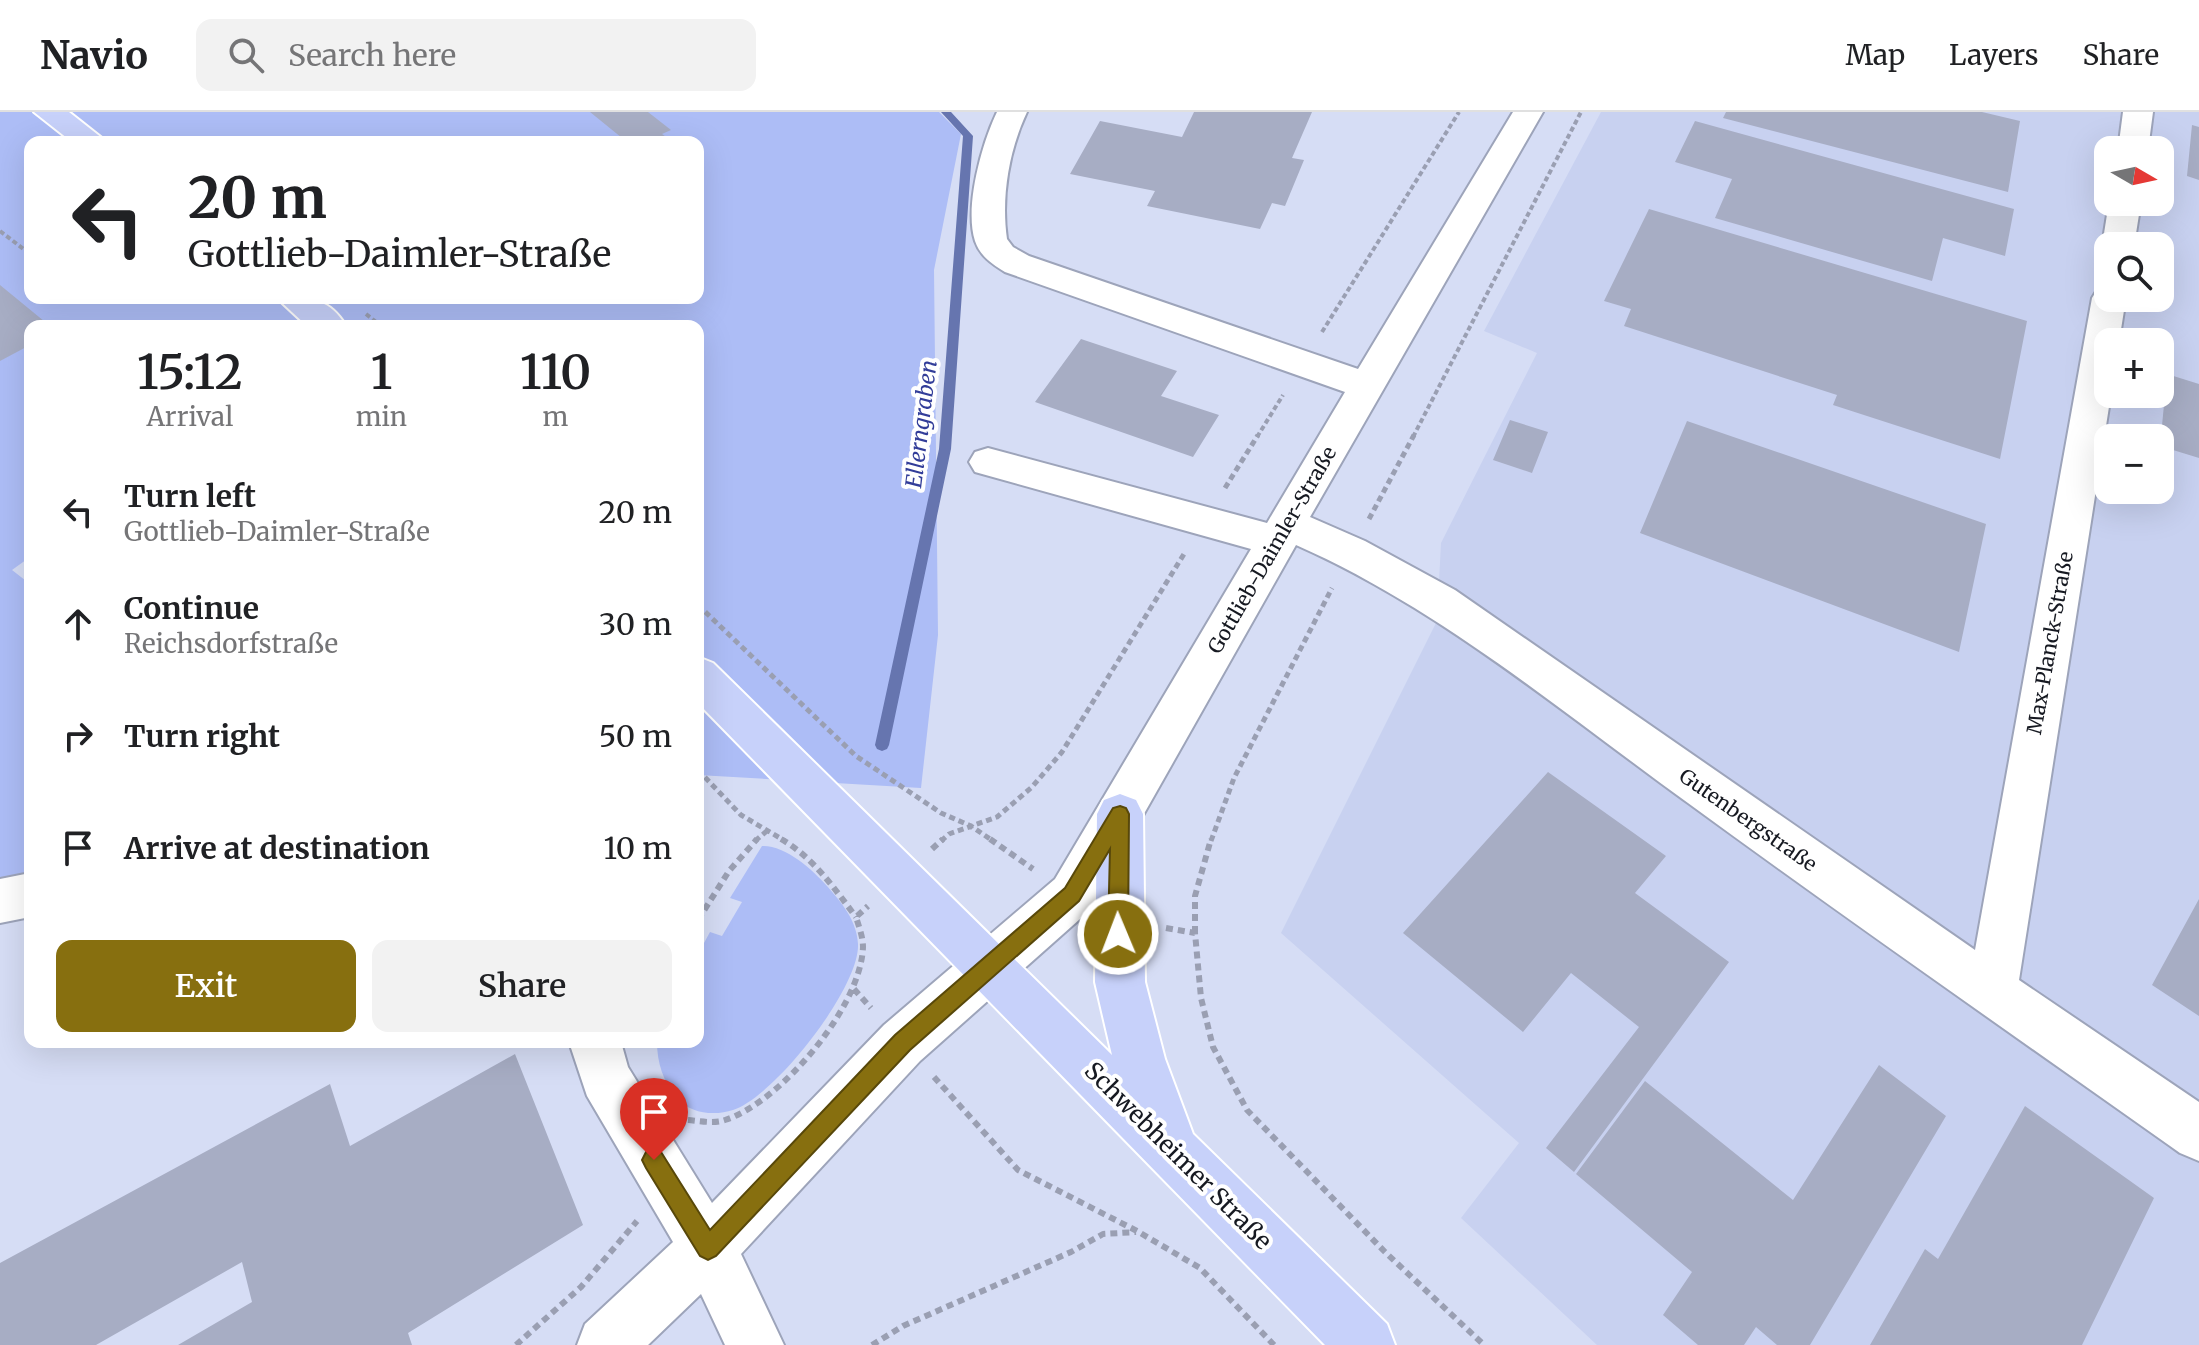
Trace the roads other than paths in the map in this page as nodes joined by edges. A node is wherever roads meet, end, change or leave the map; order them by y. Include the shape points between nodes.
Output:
1 (49, 112) edge
2 (1012, 112) edge
3 (1528, 112) edge
4 (2138, 112) edge
5 (83, 136) edge
6 (2135, 136) edge
7 (302, 304) edge
8 (2107, 312) edge
9 (322, 320) edge
10 (1366, 386) junction
11 (988, 462) dead end
12 (1282, 532) junction
13 (704, 681) edge
14 (1120, 814) junction
15 (24, 896) edge
16 (0, 901) edge
17 (989, 966) junction
18 (1993, 989) junction
19 (597, 1048) edge
20 (2199, 1134) edge
21 (1171, 1148) junction
22 (708, 1248) junction
23 (606, 1345) edge
24 (755, 1345) edge
25 (1366, 1345) edge

1 - 5 main road
2 - 10 street via 996,151 991,240 999,255
3 - 10 street, Gottlieb-Daimler-Straße
4 - 6 street
7 - 9 main road
8 - 18 street, Max-Planck-Straße
10 - 12 street, Gottlieb-Daimler-Straße
11 - 12 street, Gutenbergstraße via 1204,521
12 - 14 street, Gottlieb-Daimler-Straße
12 - 18 street, Gutenbergstraße via 1351,552 1440,601
13 - 17 main road, Schwebheimer Straße
14 - 17 street, Gottlieb-Daimler-Straße via 1072,895
14 - 21 main road via 1120,982 1139,1059
15 - 16 street
17 - 21 main road, Schwebheimer Straße
17 - 22 street, Gottlieb-Daimler-Straße via 902,1043
18 - 20 street, Gutenbergstraße
19 - 22 street via 605,1078
21 - 25 main road, Schwebheimer Straße
22 - 23 street, Gottlieb-Daimler-Straße
22 - 24 street

